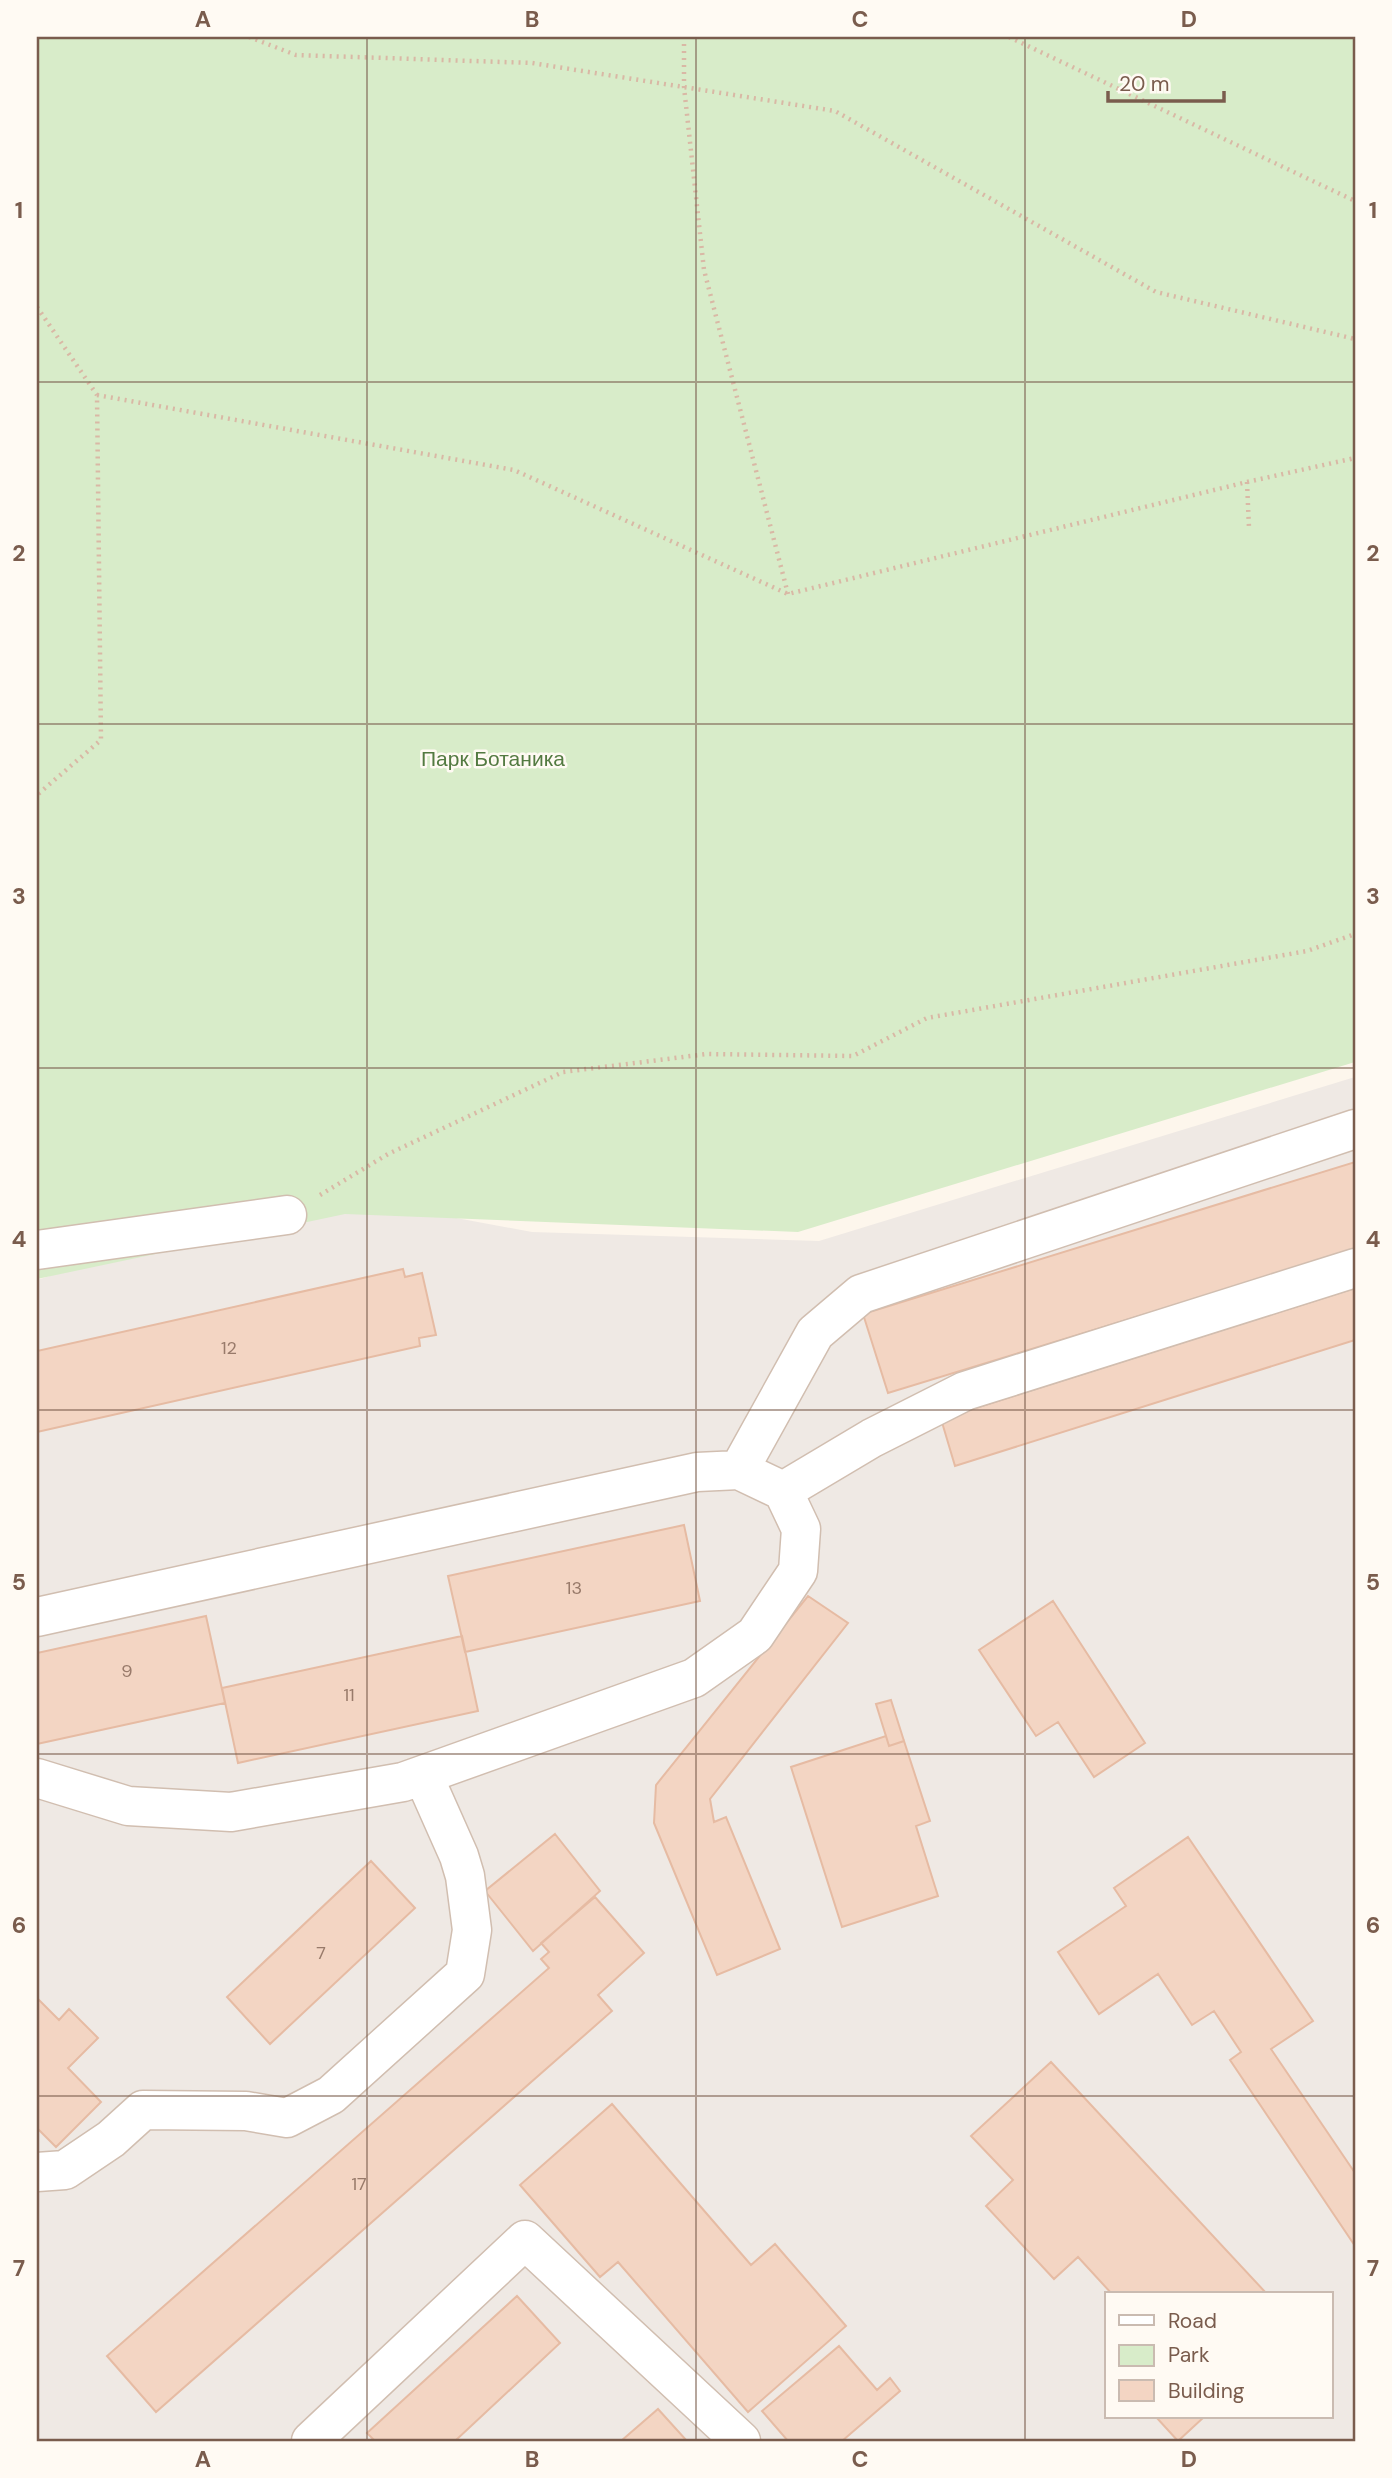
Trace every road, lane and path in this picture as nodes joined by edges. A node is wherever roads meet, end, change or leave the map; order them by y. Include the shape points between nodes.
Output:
1 (249, 37) edge
2 (684, 37) edge
3 (1009, 37) edge
4 (684, 88) junction
5 (1355, 201) edge
6 (37, 306) edge
7 (1355, 339) edge
8 (97, 395) junction
9 (1355, 458) edge
10 (1247, 482) junction
11 (1249, 528) dead end
12 (788, 594) junction
13 (37, 795) edge
14 (1355, 933) edge
15 (1355, 1129) edge
16 (287, 1215) joint
17 (37, 1250) edge
18 (1355, 1268) edge
19 (739, 1470) junction
20 (783, 1491) junction
21 (37, 1617) edge
22 (423, 1775) junction
23 (37, 1778) edge
24 (37, 2172) edge
25 (311, 2441) edge
26 (741, 2441) edge

1 - 4 path via 296,55 532,63
2 - 4 path
3 - 5 path
4 - 7 path via 835,111 1156,292
4 - 12 path via 704,270
6 - 8 path
8 - 12 path via 514,470
8 - 13 path via 101,740
9 - 10 path
10 - 11 path
10 - 12 path
14 - 16 path via 1307,951 927,1018 853,1056 707,1054 563,1072 388,1154
15 - 19 street via 861,1294 815,1333
16 - 17 street
18 - 20 street via 965,1391 872,1438
19 - 20 street
19 - 21 street via 684,1475
20 - 22 street via 802,1529 798,1571 755,1635 694,1678
22 - 23 street via 231,1812 128,1806
22 - 24 street via 465,1876 472,1930 465,1973 331,2095 287,2118 246,2111 143,2110 65,2170
25 - 26 street via 525,2240

